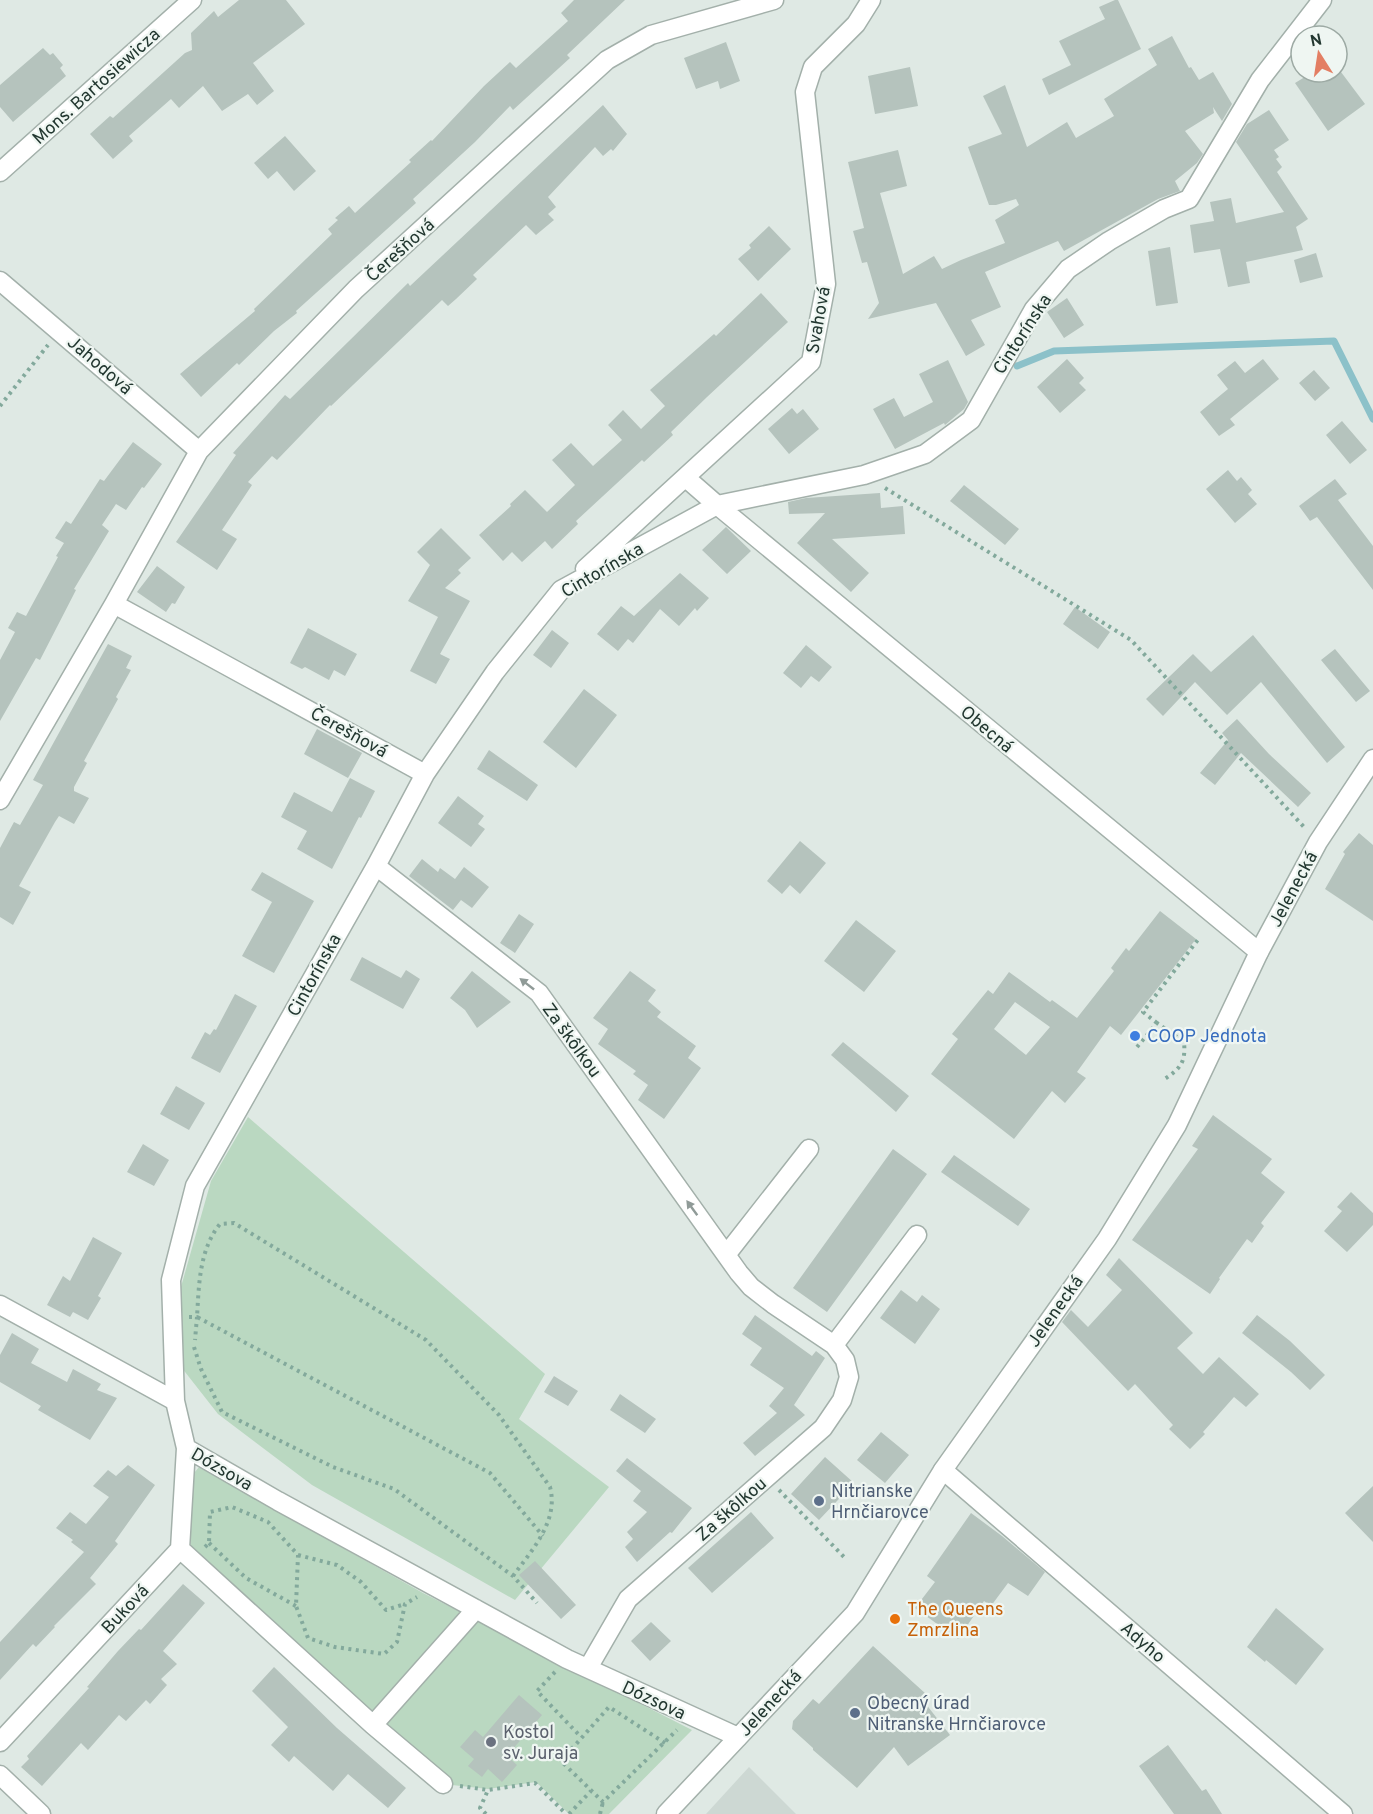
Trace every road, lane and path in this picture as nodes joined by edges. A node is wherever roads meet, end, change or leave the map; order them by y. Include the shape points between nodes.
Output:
1 (192, 0) edge
2 (774, 0) edge
3 (871, 0) edge
4 (1322, 0) edge
5 (0, 172) edge
6 (0, 281) edge
7 (60, 330) junction
8 (0, 406) edge
9 (199, 451) junction
10 (864, 476) junction
11 (686, 478) junction
12 (717, 505) junction
13 (561, 590) junction
14 (114, 604) junction
15 (1373, 759) edge
16 (425, 774) junction
17 (0, 800) edge
18 (1318, 842) junction
19 (376, 866) junction
20 (1200, 937) dead end
21 (1259, 952) junction
22 (1157, 1023) junction
23 (1137, 1047) dead end
24 (1163, 1080) dead end
25 (809, 1149) dead end
26 (917, 1235) dead end
27 (726, 1255) junction
28 (0, 1305) edge
29 (184, 1317) dead end
30 (198, 1317) junction
31 (834, 1345) junction
32 (175, 1401) junction
33 (186, 1448) junction
34 (943, 1470) junction
35 (768, 1478) junction
36 (543, 1536) junction
37 (209, 1544) dead end
38 (180, 1549) junction
39 (298, 1555) dead end
40 (845, 1558) dead end
41 (513, 1576) junction
42 (537, 1603) dead end
43 (405, 1604) dead end
44 (296, 1606) dead end
45 (476, 1609) junction
46 (588, 1668) junction
47 (537, 1692) dead end
48 (690, 1717) junction
49 (373, 1725) junction
50 (581, 1737) junction
51 (738, 1737) junction
52 (0, 1742) edge
53 (665, 1743) junction
54 (0, 1775) edge
55 (444, 1784) joint
56 (488, 1790) junction
57 (592, 1791) junction
58 (603, 1802) junction
59 (41, 1814) edge
60 (486, 1814) edge
61 (568, 1814) edge
62 (600, 1814) edge
63 (666, 1814) edge
64 (1343, 1814) edge

1 - 5 street, Mons. Bartosiewicza
2 - 9 street, Čerešňová via 651,35 607,60 356,289
3 - 11 street, Svahová via 856,24 813,67 805,92 826,284 811,362
4 - 10 street, Cintorínska via 1260,80 1189,199 1164,209 1068,269 1034,309 971,420 926,454
6 - 7 street, Jahodová
7 - 8 path
7 - 9 street, Jahodová
9 - 14 street, Čerešňová
10 - 12 street, Cintorínska
10 - 18 path via 1131,640
11 - 12 street, Obecná
11 - 13 street, Svahová
12 - 13 street, Cintorínska
12 - 21 street, Obecná
13 - 16 street, Cintorínska via 495,672
14 - 16 street, Čerešňová
14 - 17 street, Čerešňová
15 - 18 street, Jelenecká
16 - 19 street, Cintorínska
18 - 21 street, Jelenecká
27 -> 19 street, Za škôlkou via 539,993
19 - 32 street, Cintorínska via 195,1186 171,1280
20 - 22 path via 1143,1012
21 - 34 street, Jelenecká via 1177,1125 1107,1239
22 - 23 path
22 - 24 path via 1184,1042 1185,1057 1176,1072
25 - 27 street
26 - 31 street
27 - 31 street, Za škôlkou via 751,1287
28 - 32 street
29 - 30 path
30 - 36 path via 490,1473
30 - 36 path via 202,1260 220,1224 234,1223 426,1340 499,1415 550,1487 553,1498
30 - 41 path via 194,1345 222,1412 333,1467 394,1488
31 - 35 street, Za škôlkou via 845,1360 849,1377 842,1400 823,1428
32 - 33 street, Dózsova
33 - 38 street
33 - 45 street, Dózsova
34 - 51 street, Jelenecká via 855,1613
34 - 64 street, Adyho
35 - 40 path
35 - 46 street, Za škôlkou via 628,1599
36 - 41 path
37 - 44 path via 246,1578
38 - 49 street
38 - 52 street, Buková
39 - 43 path via 337,1565 361,1582 386,1610
41 - 42 path
45 - 46 street, Dózsova
45 - 49 street
46 - 48 street, Dózsova
47 - 50 path
48 - 51 street, Dózsova
48 - 53 path
49 - 55 street
50 - 53 path via 609,1707
50 - 57 path via 561,1761
51 - 63 street, Jelenecká
53 - 58 path
54 - 59 street
55 - 56 path
56 - 60 path via 480,1808
56 - 61 path via 535,1783
57 - 58 path
57 - 61 path
58 - 62 path

